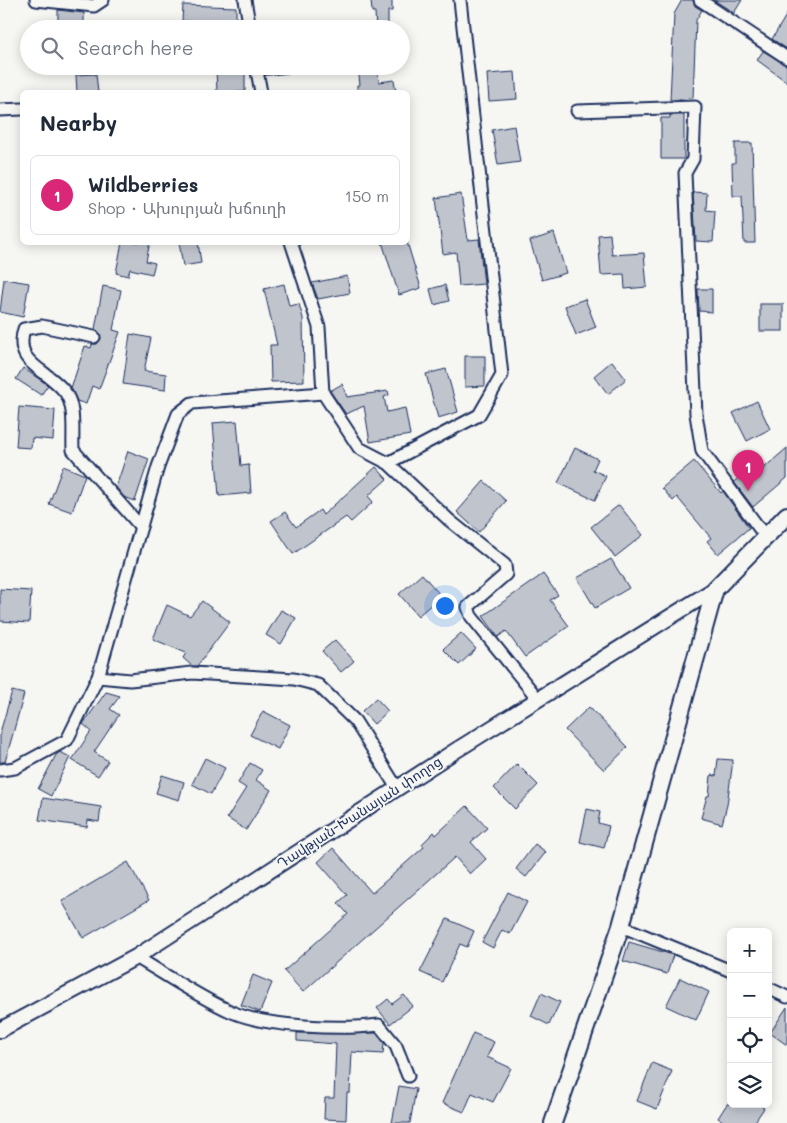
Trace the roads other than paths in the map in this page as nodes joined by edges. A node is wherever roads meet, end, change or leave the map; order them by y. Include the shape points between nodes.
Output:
1 (36, 0) edge
2 (103, 0) edge
3 (245, 0) edge
4 (460, 0) edge
5 (700, 0) edge
6 (248, 20) edge
7 (787, 58) edge
8 (258, 75) edge
9 (261, 90) edge
10 (20, 109) edge
11 (0, 110) edge
12 (577, 111) dead end
13 (292, 245) edge
14 (94, 338) dead end
15 (323, 393) junction
16 (388, 463) junction
17 (787, 515) edge
18 (141, 527) junction
19 (765, 536) junction
20 (715, 589) junction
21 (98, 677) junction
22 (538, 699) junction
23 (0, 770) edge
24 (397, 788) junction
25 (621, 926) junction
26 (136, 957) junction
27 (727, 969) edge
28 (772, 990) edge
29 (787, 997) edge
30 (0, 1030) edge
31 (408, 1076) dead end
32 (553, 1123) edge

1 - 2 street via 94,6
3 - 6 street
4 - 16 street via 502,376 479,415
5 - 7 street
8 - 9 street
10 - 11 street
12 - 19 street via 695,107 693,159 685,173 696,414 702,451
13 - 15 street via 319,327
14 - 18 street via 42,326 24,329 20,342 24,356 66,393 72,415 73,450
15 - 16 street via 360,448
15 - 18 street via 192,403 178,414 158,467
16 - 22 street via 449,520 505,565 506,574 468,607 471,616
17 - 19 main road
18 - 21 street
19 - 20 main road
20 - 22 street, Դավթյան-Խանայան փողոց
20 - 25 main road
21 - 23 street via 67,740 14,768
21 - 24 street via 130,680 192,673 294,679 318,686 355,722
22 - 24 street, Դավթյան-Խանայան փողոց
24 - 26 street, Դավթյան-Խանայան փողոց
25 - 27 street
25 - 32 main road
26 - 30 street, Դավթյան-Խանայան փողոց
26 - 31 street via 231,1012 258,1022 354,1029 379,1025 396,1046
28 - 29 street

